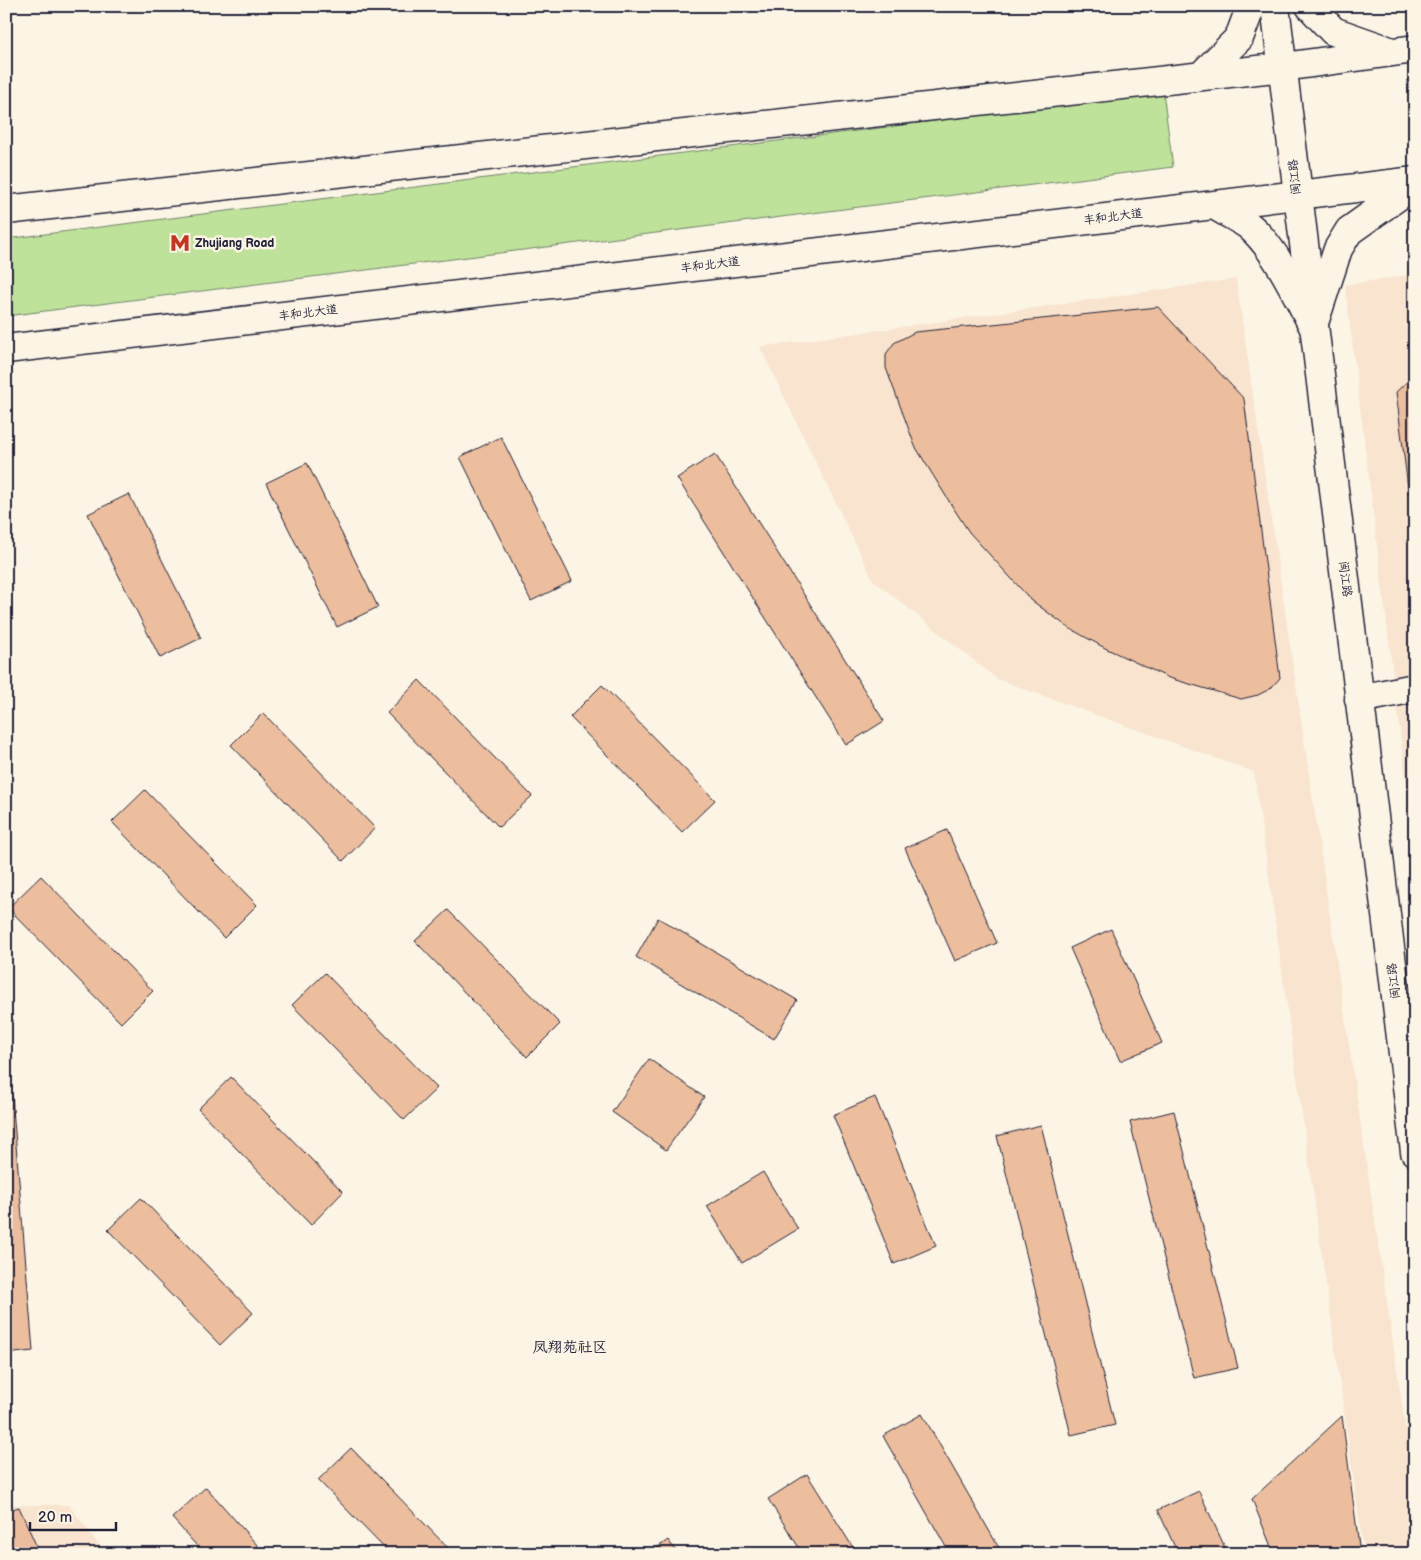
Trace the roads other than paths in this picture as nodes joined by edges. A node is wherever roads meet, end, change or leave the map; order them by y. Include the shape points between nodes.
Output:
1 (1252, 6) edge
2 (1275, 6) edge
3 (1310, 6) edge
4 (1403, 50) edge
5 (1283, 67) junction
6 (1200, 76) junction
7 (1415, 183) edge
8 (1297, 196) junction
9 (1214, 205) junction
10 (6, 210) edge
11 (1314, 326) junction
12 (6, 350) edge
13 (1415, 688) edge
14 (1359, 699) junction
15 (1415, 1152) edge

1 - 6 main road via 1239,38
2 - 5 main road, 闽江路
3 - 4 main road via 1333,31
4 - 5 main road
5 - 6 main road
5 - 8 main road, 闽江路
6 - 10 main road
7 - 8 main road, 丰和北大道
7 - 11 main road via 1349,231 1338,250
8 - 9 main road, 丰和北大道
8 - 11 main road, 闽江路
9 - 11 main road via 1248,226 1264,244 1282,268
9 - 12 main road, 丰和北大道
11 - 14 main road, 闽江路
13 - 14 main road
14 - 15 main road, 闽江路

